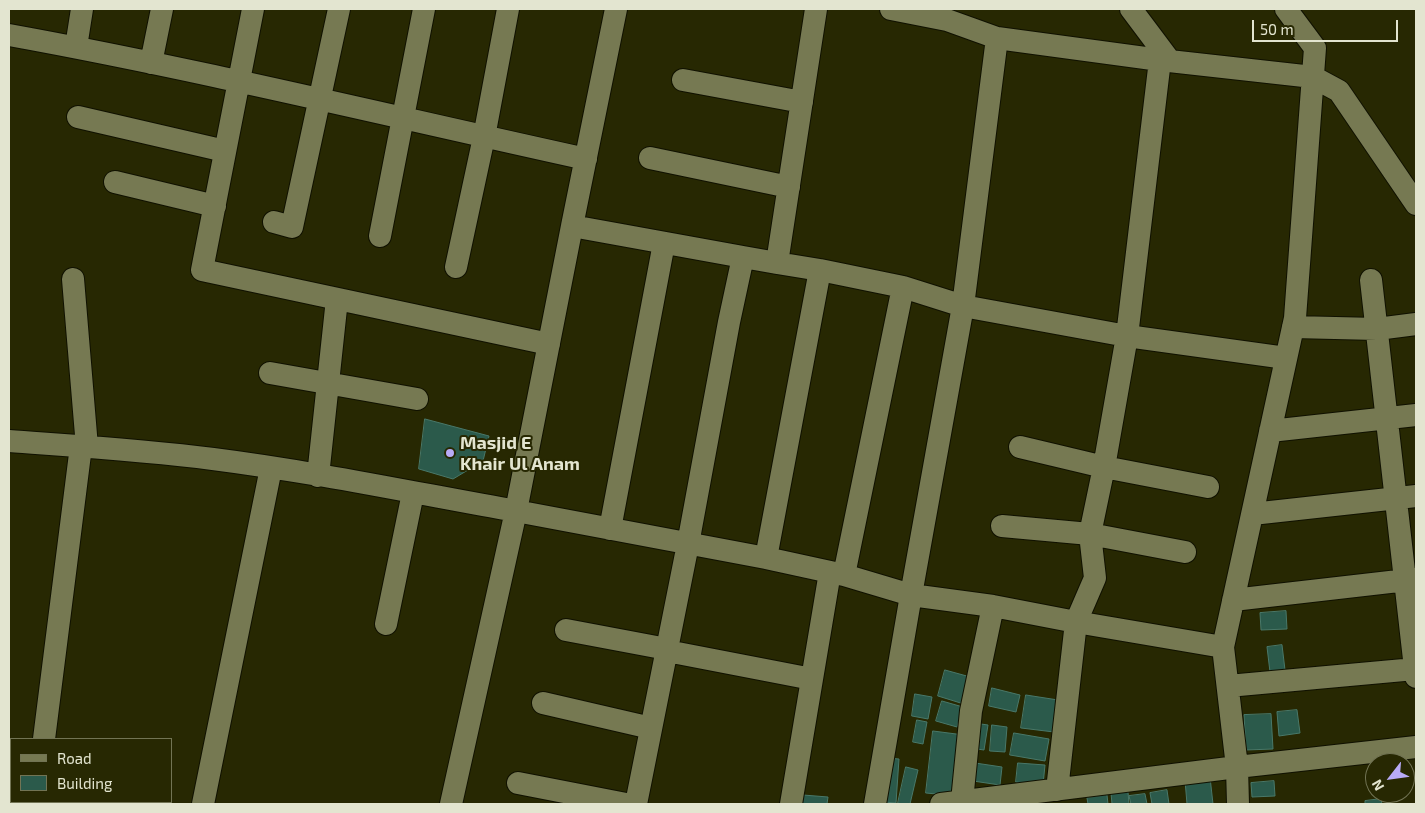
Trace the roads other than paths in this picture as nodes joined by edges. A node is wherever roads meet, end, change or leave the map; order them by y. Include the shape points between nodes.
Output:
1 (82, 9) edge
2 (162, 9) edge
3 (253, 9) edge
4 (339, 9) edge
5 (424, 9) edge
6 (508, 9) edge
7 (616, 9) edge
8 (816, 9) edge
9 (891, 9) edge
10 (1131, 9) edge
11 (1286, 9) edge
12 (948, 14) edge
13 (9, 35) edge
14 (997, 38) junction
15 (76, 47) junction
16 (1165, 61) junction
17 (151, 63) junction
18 (1313, 77) junction
19 (684, 80) dead end
20 (239, 81) junction
21 (320, 99) junction
22 (802, 102) junction
23 (78, 118) dead end
24 (402, 118) junction
25 (484, 137) junction
26 (226, 151) junction
27 (650, 158) dead end
28 (586, 159) junction
29 (114, 182) dead end
30 (788, 187) junction
31 (1416, 204) edge
32 (215, 206) junction
33 (274, 222) dead end
34 (572, 226) junction
35 (380, 236) dead end
36 (664, 243) junction
37 (743, 257) junction
38 (777, 263) junction
39 (456, 267) dead end
40 (820, 270) junction
41 (73, 279) dead end
42 (1371, 280) dead end
43 (903, 287) junction
44 (337, 299) junction
45 (963, 306) junction
46 (1416, 324) edge
47 (1293, 326) junction
48 (1377, 329) junction
49 (1127, 336) junction
50 (549, 344) junction
51 (1286, 358) junction
52 (270, 373) dead end
53 (328, 382) junction
54 (417, 399) dead end
55 (1416, 415) edge
56 (1387, 419) junction
57 (1270, 431) junction
58 (9, 441) edge
59 (84, 446) junction
60 (1020, 447) dead end
61 (270, 468) junction
62 (1104, 468) junction
63 (318, 476) junction
64 (1208, 487) dead end
65 (413, 493) junction
66 (1406, 497) edge
67 (516, 511) junction
68 (1252, 514) junction
69 (1002, 526) dead end
70 (610, 529) junction
71 (1090, 534) junction
72 (688, 544) junction
73 (1185, 552) dead end
74 (766, 558) junction
75 (837, 574) junction
76 (1411, 579) edge
77 (911, 595) junction
78 (1233, 600) junction
79 (993, 606) junction
80 (1076, 622) junction
81 (386, 624) dead end
82 (566, 630) dead end
83 (1223, 647) junction
84 (667, 649) junction
85 (1416, 667) edge
86 (812, 679) junction
87 (1228, 686) junction
88 (543, 704) dead end
89 (651, 728) junction
90 (44, 738) edge
91 (1416, 747) edge
92 (1237, 766) junction
93 (518, 783) dead end
94 (1057, 790) junction
95 (952, 803) edge
96 (203, 804) edge
97 (451, 804) edge
98 (626, 804) edge
99 (636, 804) edge
100 (791, 804) edge
101 (875, 804) edge
102 (1238, 804) edge

1 - 15 street
2 - 17 street
3 - 20 street
4 - 21 street
5 - 24 street
6 - 25 street
7 - 28 street
8 - 22 street
9 - 12 street
10 - 16 street
11 - 18 street via 1315,48
12 - 14 street
13 - 15 street
14 - 16 street
14 - 45 street
15 - 17 street
16 - 18 street
16 - 49 street
17 - 20 street
18 - 31 street via 1338,92
18 - 47 street
19 - 22 street
20 - 21 street
20 - 26 street
21 - 24 street
21 - 33 street via 292,227
22 - 30 street
23 - 26 street
24 - 25 street
24 - 35 street
25 - 28 street
25 - 39 street
26 - 32 street
27 - 30 street
28 - 34 street
29 - 32 street
30 - 38 street
32 - 44 street via 202,270
34 - 36 street
34 - 50 street
36 - 37 street
36 - 70 street
37 - 38 street
37 - 72 street
38 - 40 street
40 - 43 street
40 - 74 street
41 - 59 street
42 - 48 street
43 - 45 street
43 - 75 street
44 - 50 street
44 - 53 street
45 - 49 street
45 - 77 street
46 - 48 street
47 - 48 street
47 - 51 street
48 - 56 street
49 - 51 street
49 - 62 street
50 - 67 street
51 - 57 street
52 - 53 street
53 - 54 street
53 - 63 street
55 - 56 street
56 - 57 street
56 - 66 street
57 - 68 street
58 - 59 street
59 - 61 street
59 - 90 street
60 - 62 street
61 - 63 street
61 - 96 street
62 - 64 street
62 - 71 street
63 - 65 street
65 - 67 street
65 - 81 street
66 - 68 street
66 - 76 street
67 - 70 street
67 - 97 street
68 - 78 street
69 - 71 street
70 - 72 street
71 - 73 street
71 - 80 street via 1095,578
72 - 74 street
72 - 84 street
74 - 75 street
75 - 77 street
75 - 86 street
76 - 78 street
76 - 85 street
77 - 79 street
77 - 101 street
78 - 83 street
79 - 80 street
79 - 95 street
80 - 83 street
80 - 94 street
82 - 84 street
83 - 87 street
84 - 86 street
84 - 89 street
85 - 87 street
86 - 100 street
87 - 92 street
88 - 89 street
89 - 99 street
91 - 92 street
92 - 94 street
92 - 102 street
93 - 98 street
94 - 95 street

